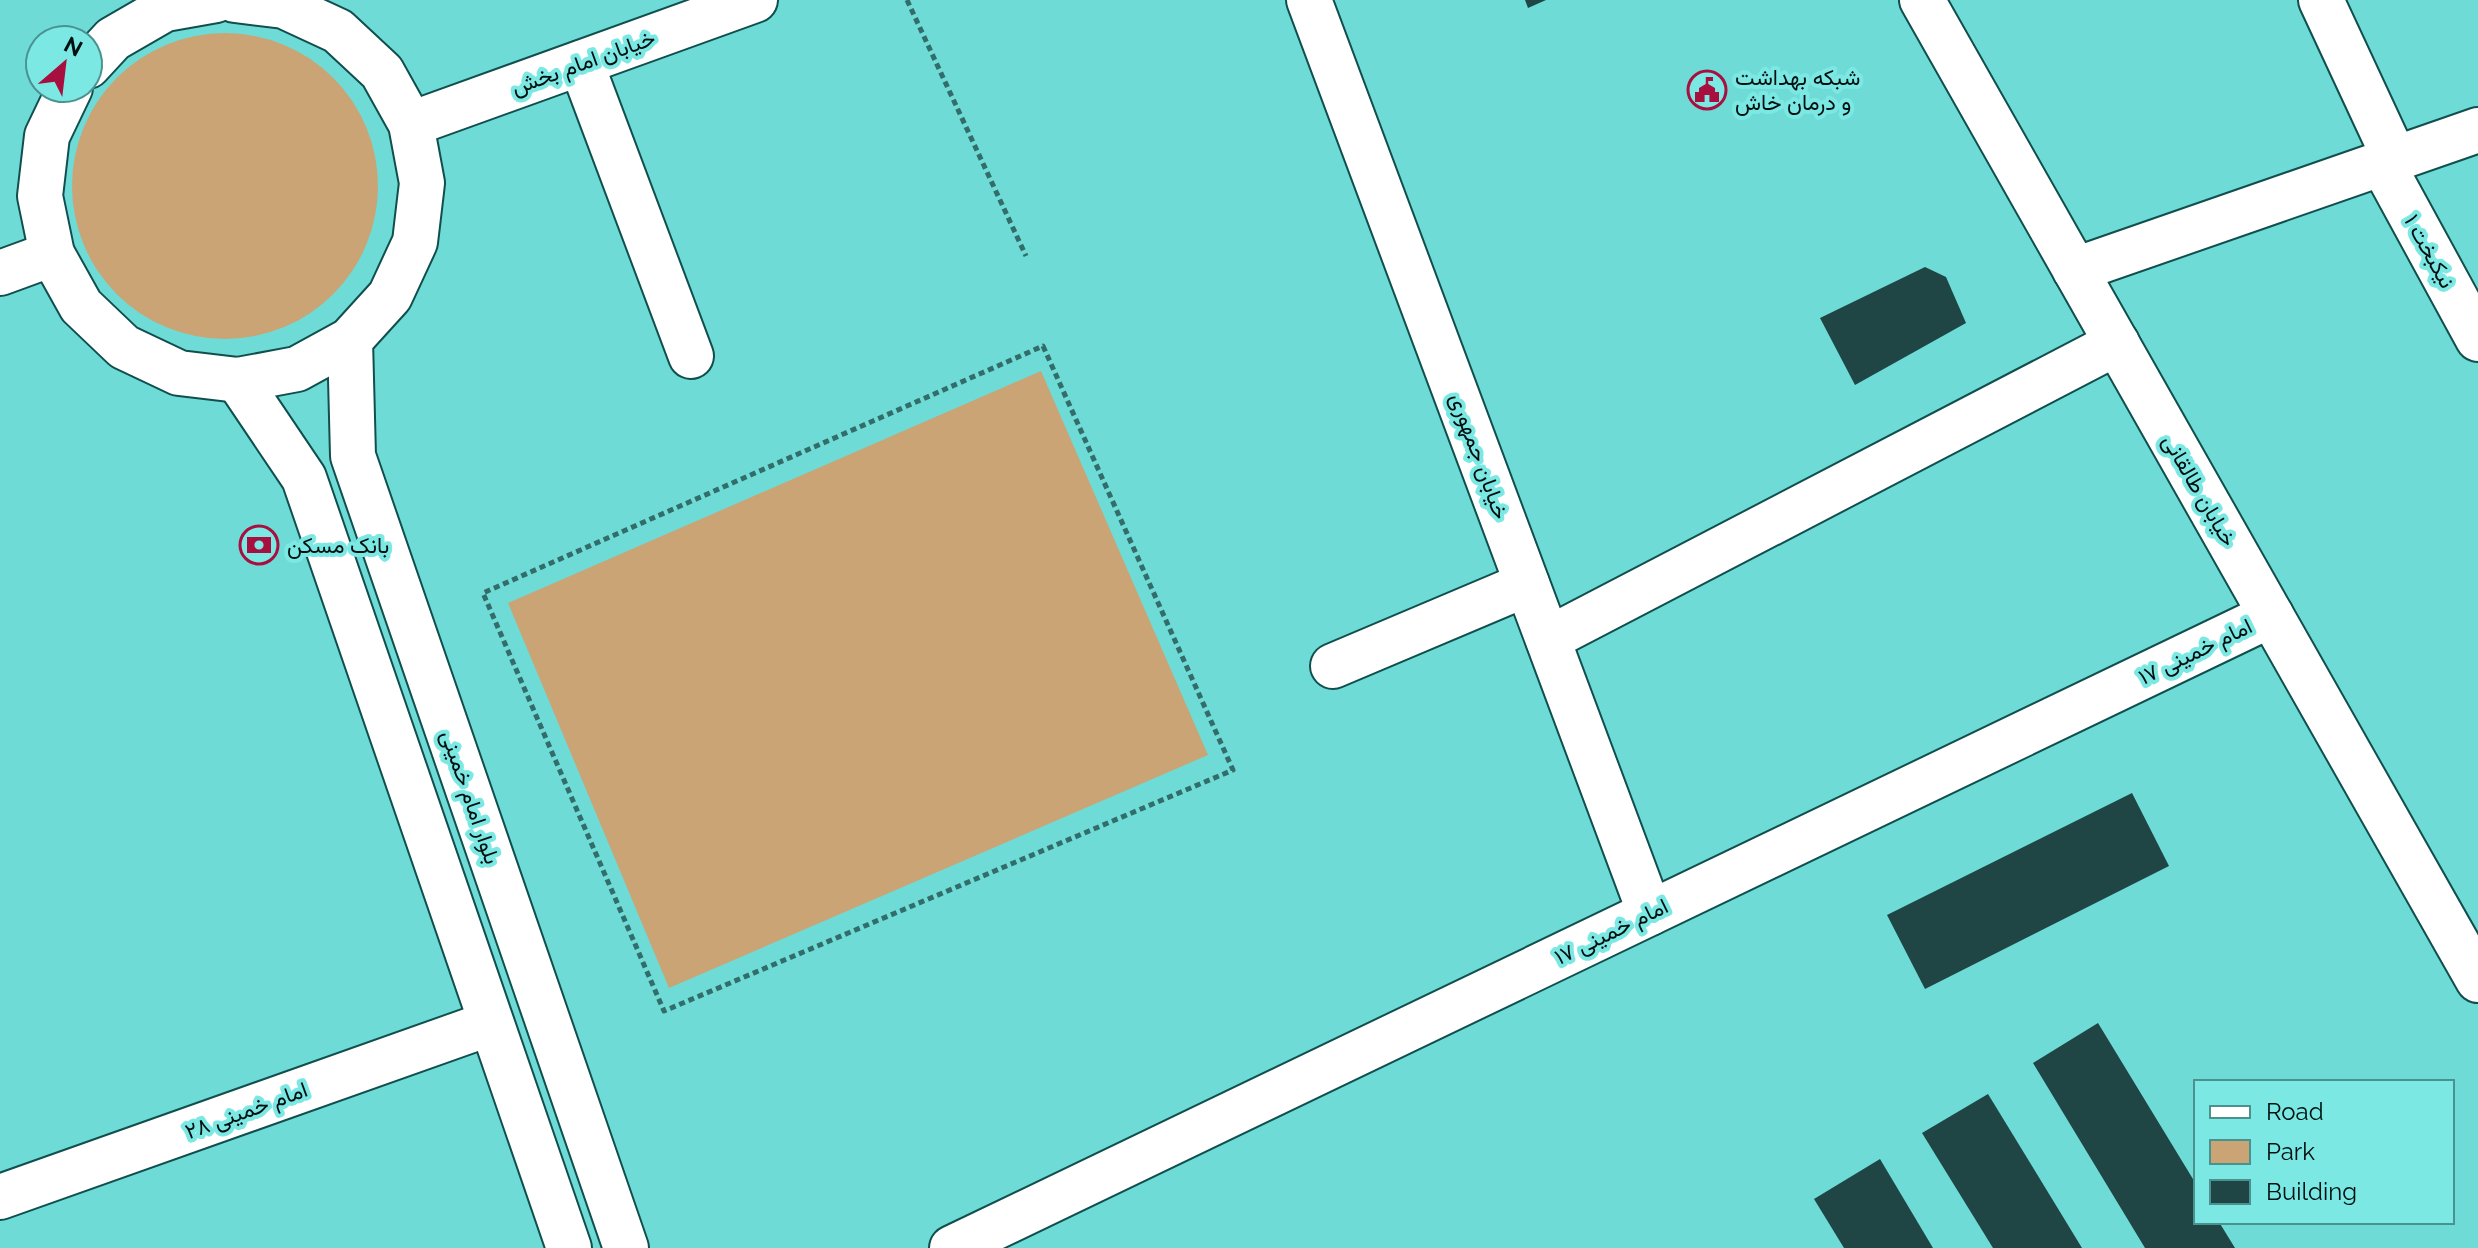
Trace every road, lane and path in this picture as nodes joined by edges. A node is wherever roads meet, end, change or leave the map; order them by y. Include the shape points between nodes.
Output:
1 (216, 0) edge
2 (235, 0) edge
3 (755, 0) edge
4 (907, 0) edge
5 (1309, 0) edge
6 (1922, 0) edge
7 (2321, 0) edge
8 (105, 35) edge
9 (581, 63) junction
10 (62, 104) edge
11 (411, 124) junction
12 (2478, 130) edge
13 (2389, 161) junction
14 (52, 254) junction
15 (1026, 256) dead end
16 (2075, 270) junction
17 (0, 273) edge
18 (2478, 339) edge
19 (350, 340) junction
20 (2117, 343) junction
21 (691, 356) dead end
22 (238, 380) junction
23 (1527, 584) junction
24 (483, 593) joint
25 (2271, 615) junction
26 (1548, 639) junction
27 (1333, 666) dead end
28 (1650, 913) junction
29 (2478, 980) edge
30 (491, 1023) junction
31 (0, 1197) edge
32 (569, 1248) edge
33 (626, 1248) edge
34 (952, 1248) edge

1 - 8 street via 165,9
2 - 11 street via 284,6 338,31 382,72
3 - 9 street, خیابان امام بخش
4 - 15 path
5 - 23 street, خیابان جمهوری
6 - 16 street, خیابان طالقانی
7 - 13 street, نیکبخت ۱
9 - 11 street, خیابان امام بخش
9 - 21 street
10 - 14 street via 47,136 40,196
11 - 19 street via 422,183 415,242 390,296
12 - 13 street
13 - 16 street
13 - 18 street, نیکبخت ۱
14 - 17 street
14 - 22 street via 81,306 124,347 179,373
16 - 20 street, خیابان طالقانی
19 - 22 street via 297,369
19 - 33 street, بلوار امام خمینی via 353,456
20 - 25 street, خیابان طالقانی
20 - 26 street
22 - 30 street via 304,478
23 - 26 street, خیابان جمهوری
23 - 27 street
24 - 24 path via 664,1011 1233,770 1043,346
25 - 28 street, امام خمینی ۱۷
25 - 29 street, خیابان طالقانی
26 - 28 street, خیابان جمهوری
28 - 34 street, امام خمینی ۱۷
30 - 31 street, امام خمینی ۲۸
30 - 32 street

